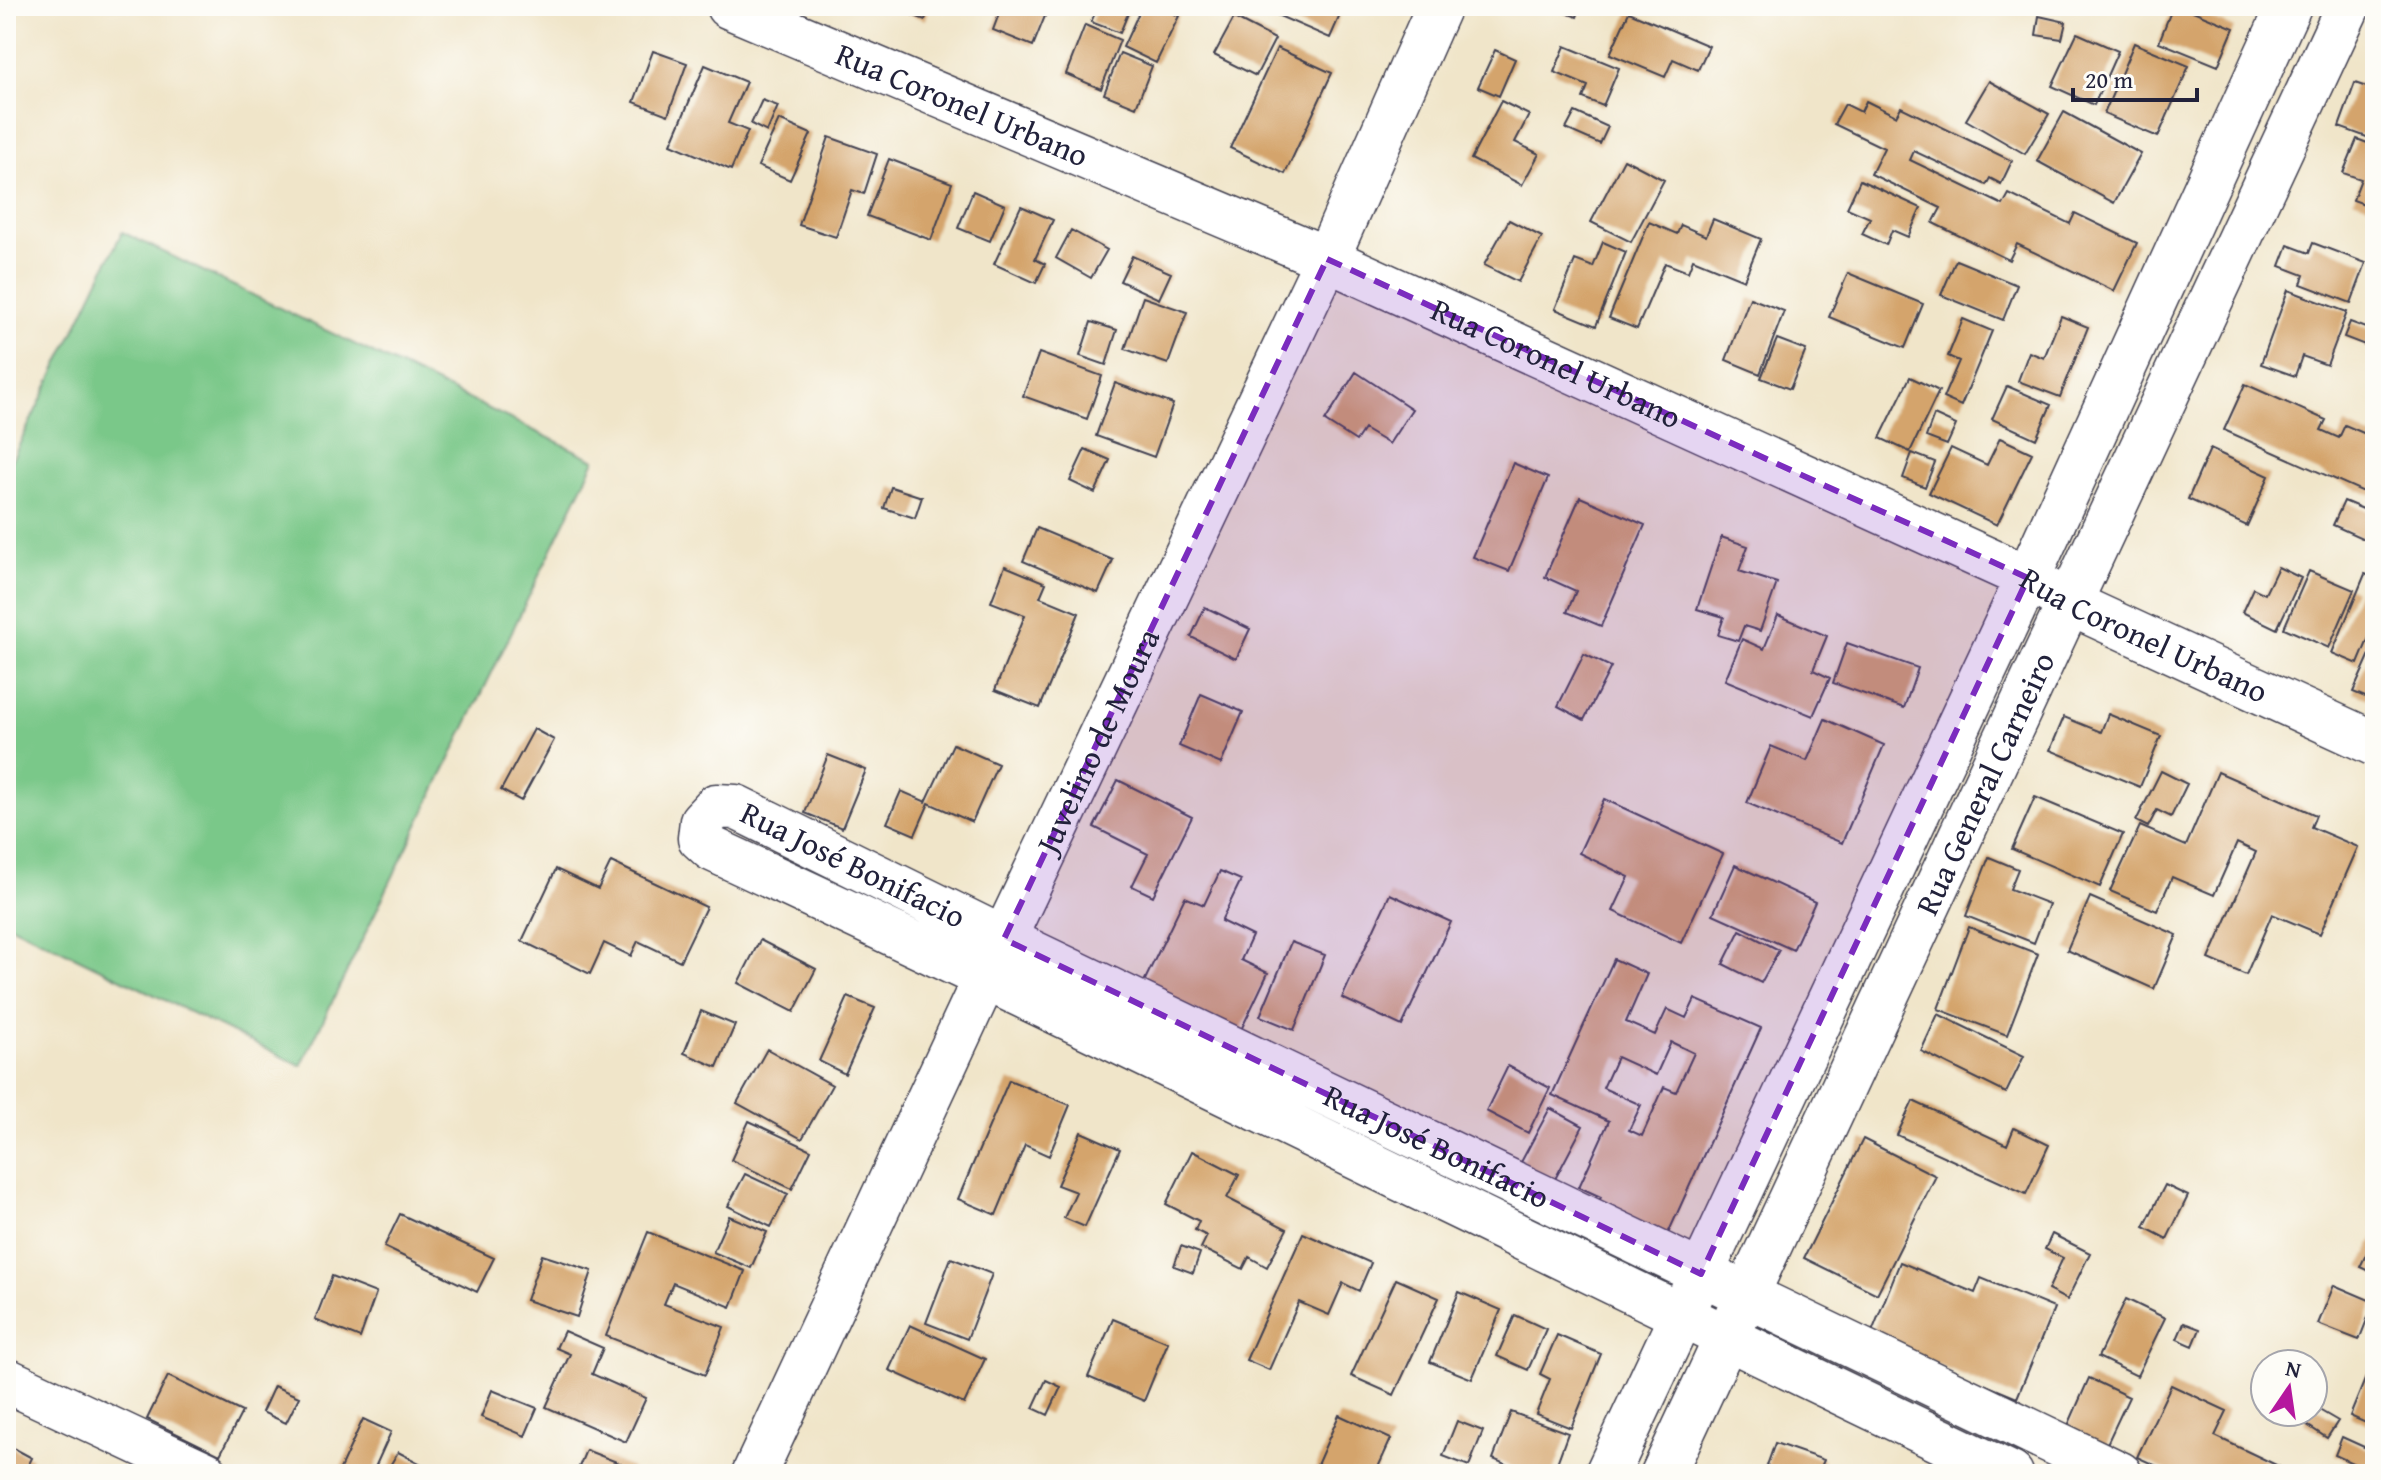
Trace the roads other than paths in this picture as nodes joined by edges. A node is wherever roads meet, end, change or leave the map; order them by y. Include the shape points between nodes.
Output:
1 (728, 6) edge
2 (1439, 6) edge
3 (2289, 6) edge
4 (2348, 6) edge
5 (2253, 85) junction
6 (2298, 111) junction
7 (1327, 259) junction
8 (2173, 260) junction
9 (2218, 283) junction
10 (2094, 434) junction
11 (2136, 458) junction
12 (2028, 578) junction
13 (2069, 603) junction
14 (2375, 744) edge
15 (1937, 771) junction
16 (1977, 797) junction
17 (995, 958) junction
18 (1847, 962) junction
19 (1888, 988) junction
20 (1763, 1141) junction
21 (1805, 1165) junction
22 (1701, 1274) junction
23 (1746, 1293) junction
24 (1682, 1317) junction
25 (1724, 1338) junction
26 (6, 1380) edge
27 (206, 1474) edge
28 (754, 1474) edge
29 (1607, 1474) edge
30 (1663, 1474) edge
31 (2011, 1474) edge
32 (2120, 1474) edge

1 - 7 street, Rua Coronel Urbano
2 - 7 street, Juvelino de Moura
3 - 5 street, Rua General Carneiro
4 - 6 street, Rua General Carneiro
5 - 6 street
5 - 8 street, Rua General Carneiro
6 - 9 street, Rua General Carneiro
7 - 12 street, Rua Coronel Urbano
7 - 17 street, Juvelino de Moura
8 - 9 street
8 - 10 street, Rua General Carneiro
9 - 11 street, Rua General Carneiro
10 - 11 street
10 - 12 street, Rua General Carneiro
11 - 13 street, Rua General Carneiro
12 - 13 street, Rua Coronel Urbano
12 - 15 street, Rua General Carneiro
13 - 14 street, Rua Coronel Urbano
13 - 16 street, Rua General Carneiro
15 - 16 street
15 - 18 street, Rua General Carneiro
16 - 19 street, Rua General Carneiro
17 - 17 street, Rua José Bonifacio via 736,807 716,806 702,821 700,838 712,849
17 - 22 street, Rua José Bonifacio
17 - 24 street, Rua José Bonifacio
17 - 28 street, Juvelino de Moura
18 - 19 street
18 - 20 street, Rua General Carneiro
19 - 21 street, Rua General Carneiro
20 - 21 street
20 - 22 street, Rua General Carneiro
21 - 23 street, Rua General Carneiro
22 - 23 street, Rua José Bonifacio
22 - 24 street, Rua General Carneiro
23 - 25 street, Rua General Carneiro
23 - 32 street, Rua José Bonifacio
24 - 25 street, Rua José Bonifacio
24 - 29 street, Rua General Carneiro
25 - 30 street, Rua General Carneiro
25 - 31 street, Rua José Bonifacio
26 - 27 street

